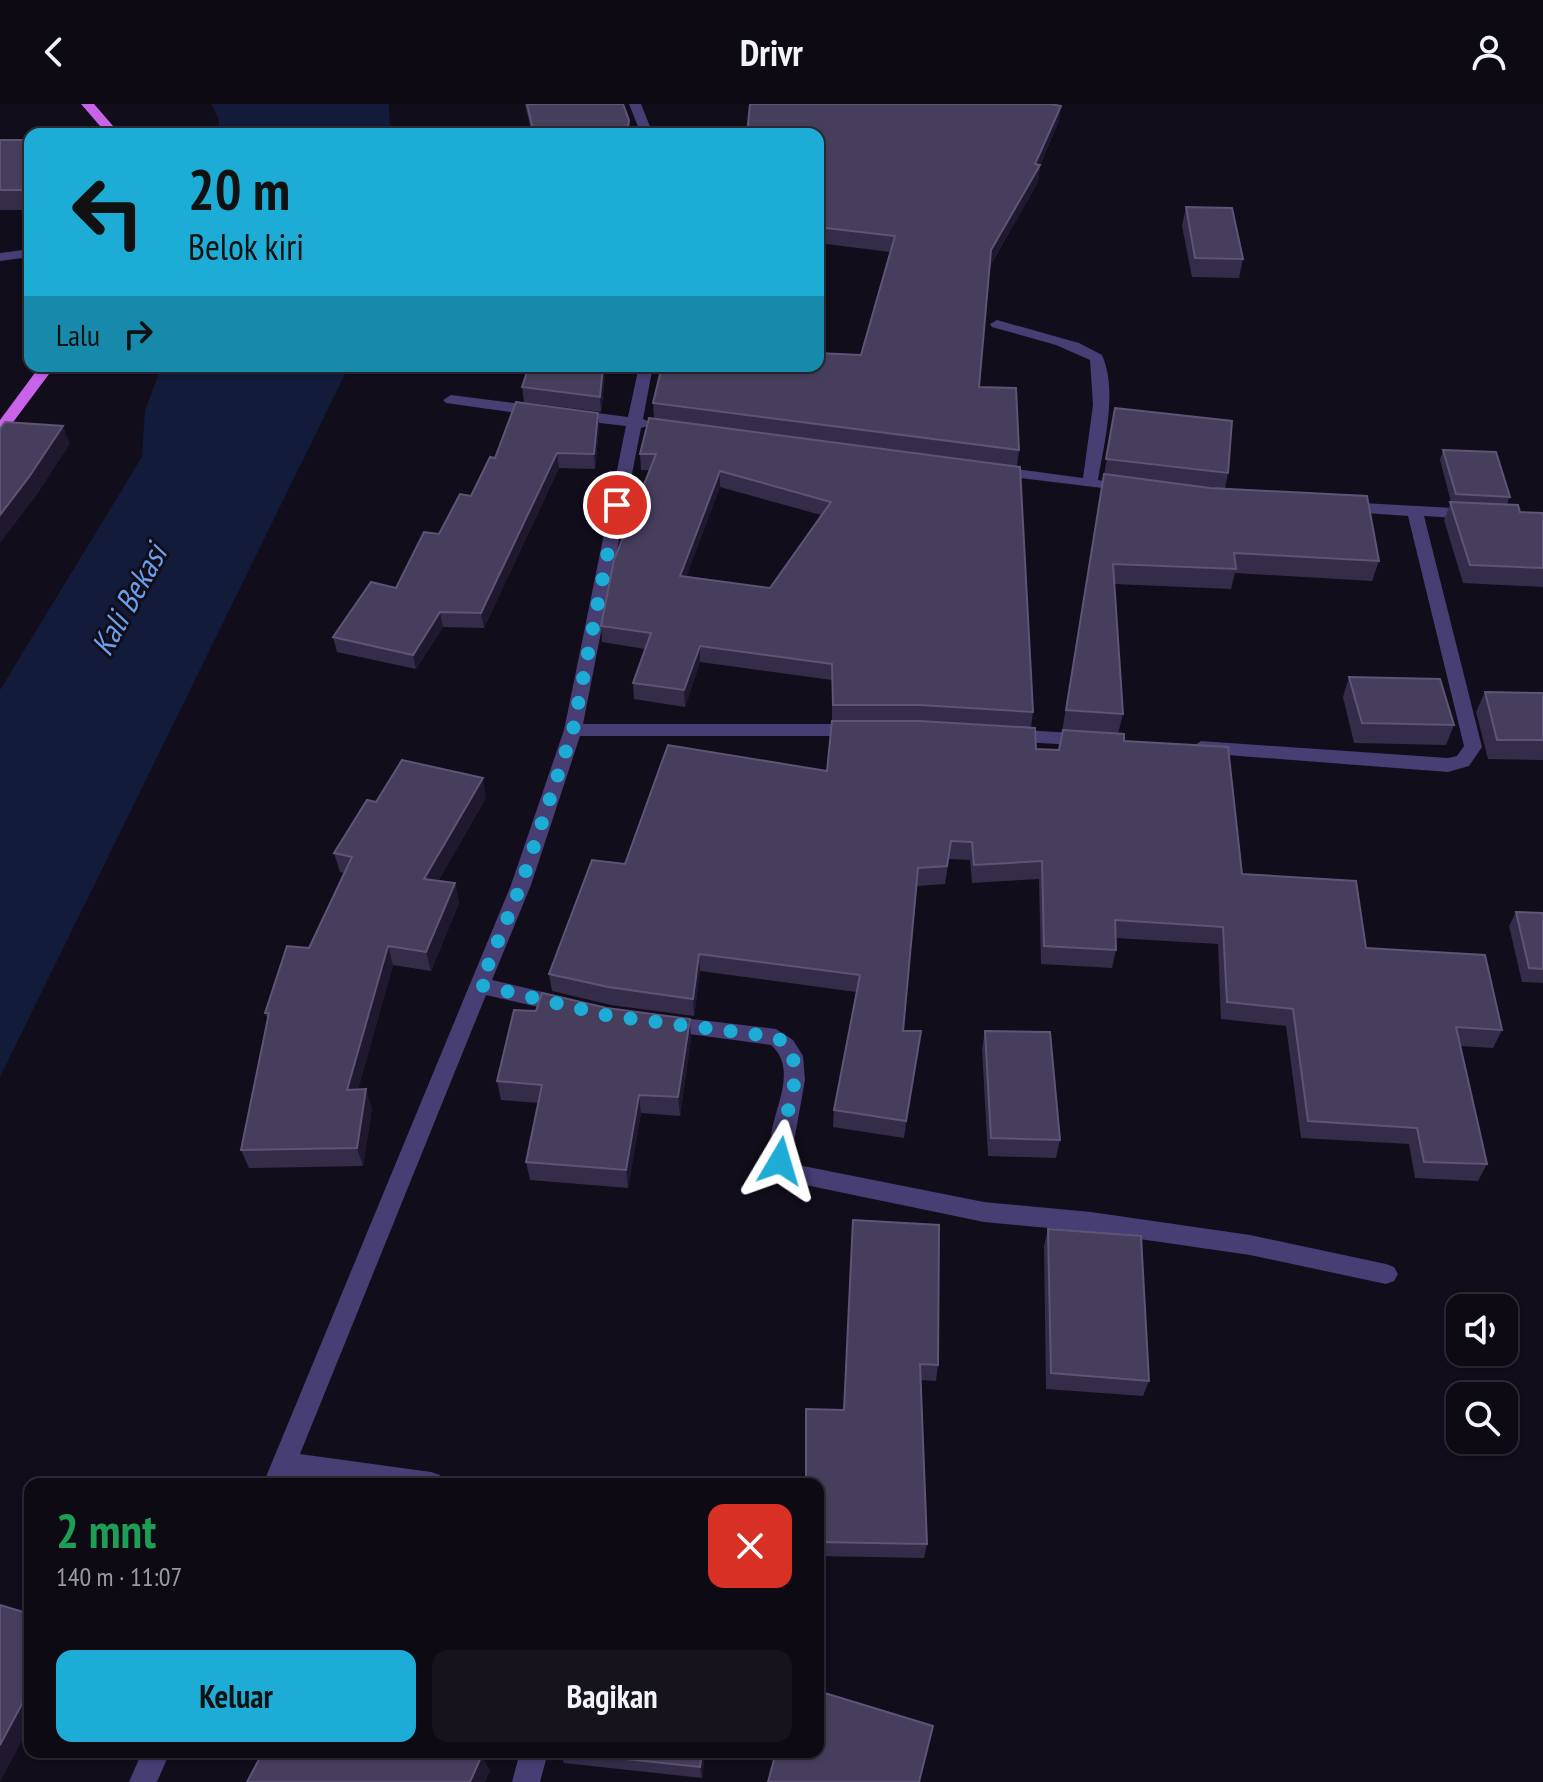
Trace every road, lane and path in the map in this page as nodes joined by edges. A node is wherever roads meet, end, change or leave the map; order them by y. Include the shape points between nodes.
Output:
1 (87, 104) edge
2 (635, 104) edge
3 (109, 128) edge
4 (645, 128) edge
5 (24, 254) edge
6 (0, 257) edge
7 (997, 324) dead end
8 (44, 372) edge
9 (645, 372) edge
10 (451, 400) dead end
11 (633, 422) junction
12 (665, 426) edge
13 (0, 430) edge
14 (979, 469) edge
15 (1090, 484) junction
16 (1148, 492) edge
17 (1325, 506) edge
18 (1415, 511) junction
19 (1489, 515) edge
20 (573, 730) junction
21 (873, 730) edge
22 (997, 735) edge
23 (1108, 741) edge
24 (1185, 746) edge
25 (480, 985) junction
26 (581, 1009) edge
27 (649, 1022) edge
28 (1386, 1274) dead end
29 (280, 1474) edge
30 (340, 1478) edge
31 (153, 1758) edge
32 (532, 1758) edge
33 (143, 1782) edge
34 (526, 1782) edge

1 - 3 main road
2 - 4 street
5 - 6 street
7 - 15 street via 1084,348 1097,358 1101,409
8 - 13 main road
9 - 11 street
10 - 11 street
11 - 12 street
11 - 20 street
14 - 15 street
15 - 16 street
17 - 18 street
18 - 19 street
18 - 24 street via 1473,747 1463,761 1448,765
20 - 21 street
20 - 25 street via 521,885
22 - 23 street
25 - 26 street
25 - 29 street
27 - 28 street via 776,1037 786,1043 796,1082 780,1161 791,1173 984,1212 1250,1245
29 - 30 street
31 - 33 street
32 - 34 street

